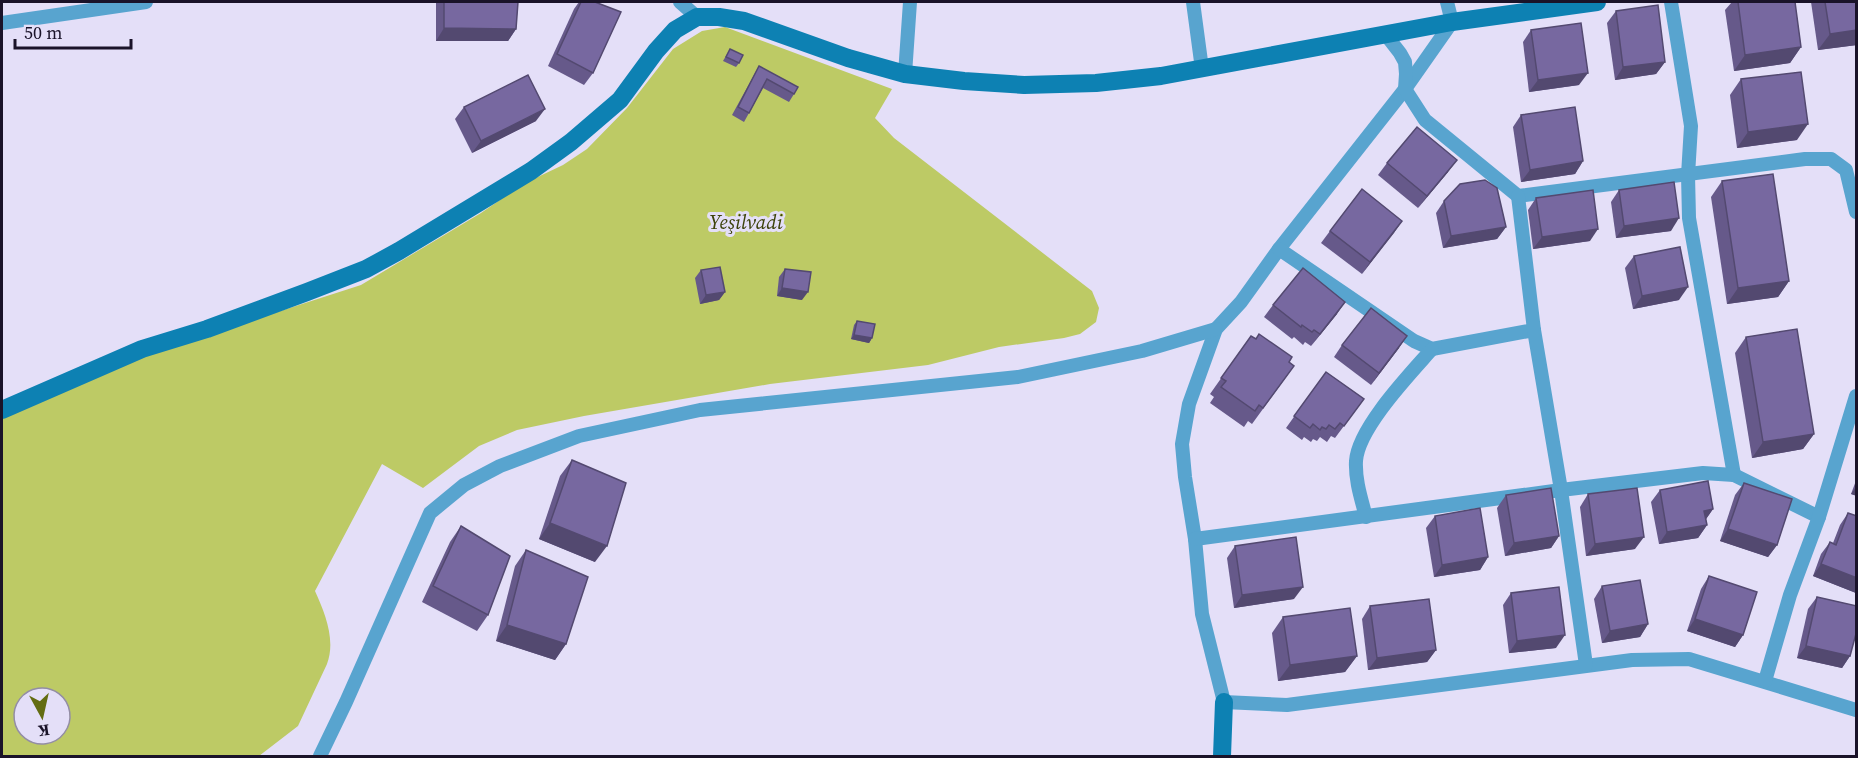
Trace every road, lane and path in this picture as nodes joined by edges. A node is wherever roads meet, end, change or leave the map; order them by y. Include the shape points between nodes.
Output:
1 (146, 2) edge
2 (680, 2) edge
3 (910, 2) edge
4 (1193, 2) edge
5 (1447, 2) edge
6 (1597, 2) edge
7 (1671, 2) edge
8 (697, 17) junction
9 (2, 22) edge
10 (1452, 22) junction
11 (1386, 35) junction
12 (1202, 69) junction
13 (905, 74) junction
14 (1405, 89) junction
15 (1688, 175) junction
16 (1518, 196) junction
17 (1857, 212) edge
18 (1279, 249) junction
19 (1216, 329) junction
20 (1534, 330) junction
21 (1432, 349) junction
22 (1857, 396) edge
23 (2, 410) edge
24 (1734, 475) junction
25 (1562, 490) junction
26 (1366, 517) junction
27 (1819, 517) junction
28 (1196, 539) junction
29 (1586, 665) junction
30 (1765, 681) junction
31 (1224, 702) junction
32 (1857, 710) edge
33 (320, 756) edge
34 (1222, 756) edge

1 - 9 street
2 - 8 street
3 - 13 street
4 - 12 street
5 - 10 street
6 - 10 street
7 - 15 street via 1691,126
8 - 13 street via 744,21
8 - 23 street via 675,30 620,99 571,142 531,171 399,251 307,292 142,349
10 - 11 street
10 - 14 street
11 - 12 street
11 - 14 street via 1405,62
12 - 13 street via 1096,84 1034,85
14 - 16 street via 1425,120
14 - 18 street
15 - 16 street
15 - 17 street via 1831,159 1845,170
15 - 24 street via 1689,218
16 - 20 street
18 - 19 street
18 - 21 street via 1414,341
19 - 28 street via 1189,404 1182,444
19 - 33 street via 1142,351 1018,377 700,410 579,436 500,466 464,485 430,513
20 - 21 street
20 - 25 street
21 - 26 street via 1379,412 1363,438 1356,459
22 - 27 street
24 - 25 street via 1703,473
24 - 27 street
25 - 26 street
25 - 29 street
26 - 28 street
27 - 30 street via 1790,595
28 - 31 street via 1202,614
29 - 30 street via 1689,659
29 - 31 street via 1287,705
30 - 32 street
31 - 34 street

